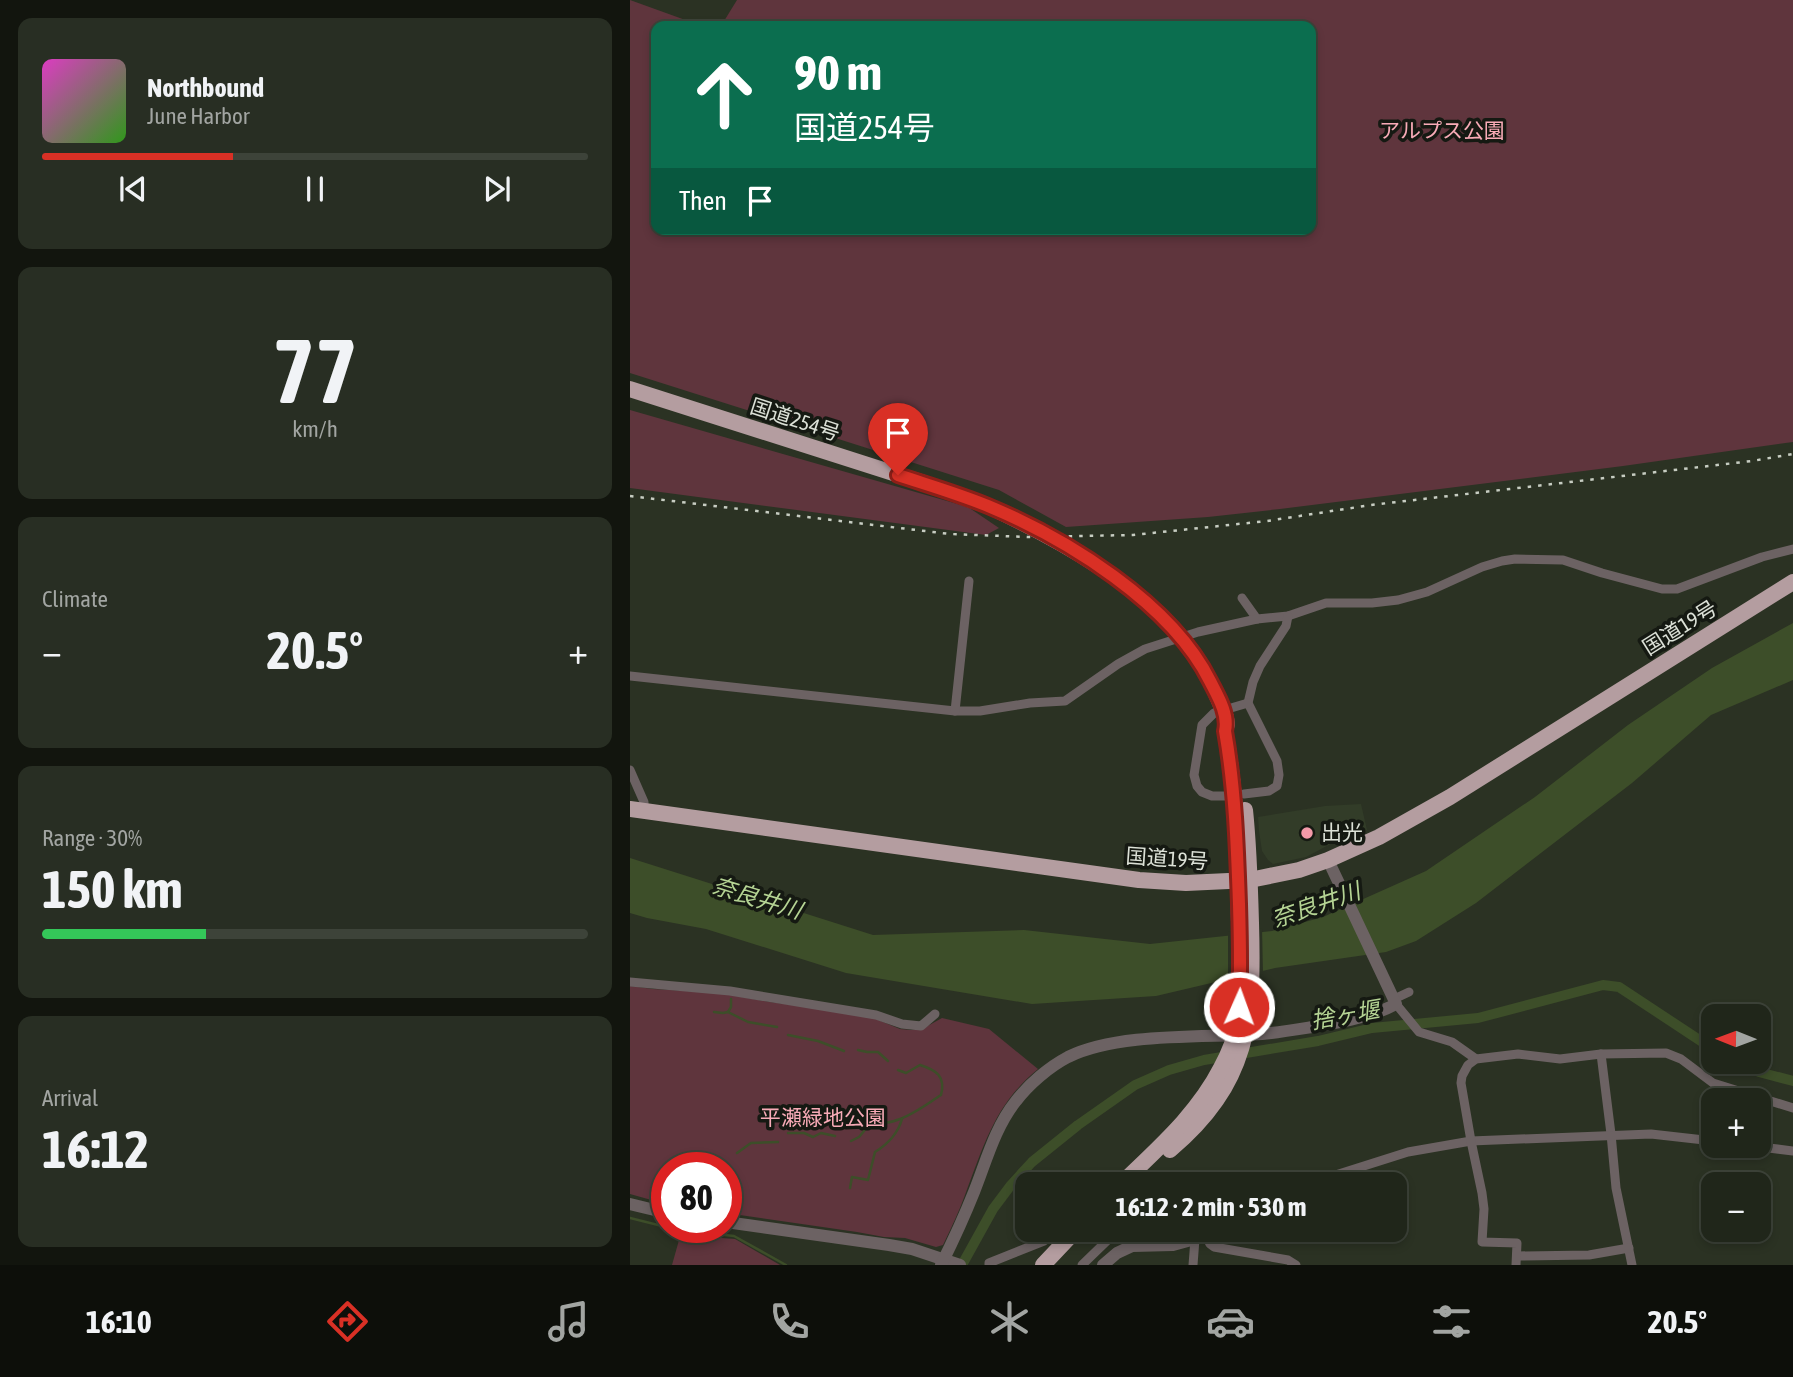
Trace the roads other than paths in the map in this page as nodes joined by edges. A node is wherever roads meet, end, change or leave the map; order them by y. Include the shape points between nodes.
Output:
1 (630, 389) edge
2 (1793, 549) edge
3 (969, 581) dead end
4 (1793, 582) edge
5 (1242, 598) dead end
6 (1288, 616) junction
7 (1257, 619) junction
8 (630, 676) edge
9 (1248, 703) junction
10 (955, 710) junction
11 (630, 770) edge
12 (1239, 795) junction
13 (637, 810) edge
14 (1328, 860) junction
15 (1244, 888) junction
16 (630, 982) edge
17 (1409, 992) dead end
18 (1394, 999) junction
19 (935, 1014) dead end
20 (1240, 1034) junction
21 (1601, 1054) junction
22 (1476, 1059) junction
23 (1229, 1066) junction
24 (1793, 1108) edge
25 (1611, 1134) junction
26 (1701, 1140) edge
27 (1471, 1141) junction
28 (1771, 1148) edge
29 (1793, 1151) edge
30 (1133, 1172) edge
31 (1148, 1172) edge
32 (1345, 1172) edge
33 (630, 1204) edge
34 (651, 1209) edge
35 (742, 1224) edge
36 (1042, 1242) edge
37 (1065, 1242) edge
38 (1078, 1242) edge
39 (1106, 1242) edge
40 (1132, 1242) edge
41 (1182, 1242) edge
42 (1202, 1242) edge
43 (1209, 1242) edge
44 (1132, 1246) junction
45 (1629, 1248) junction
46 (1517, 1261) edge
47 (950, 1263) edge
48 (989, 1265) edge
49 (1043, 1265) edge
50 (1056, 1265) edge
51 (1082, 1265) edge
52 (1103, 1265) edge
53 (1194, 1265) edge
54 (1296, 1265) edge
55 (1632, 1265) edge

1 - 12 highway, 国道254号, bridge via 988,506 1083,556 1149,606 1192,652 1232,729 1239,756
2 - 6 street via 1670,590 1563,560 1515,559 1398,600 1326,603
3 - 10 street
4 - 14 highway, 国道19号 via 1450,797
5 - 7 street
6 - 7 street
6 - 9 street via 1260,666
7 - 10 street via 1145,649 1065,701
8 - 10 street
9 - 12 street via 1278,761 1279,775 1277,786 1269,791
9 - 12 street via 1214,713 1202,725 1194,775 1202,792
11 - 13 street via 645,802
12 - 15 highway, 国道254号
13 - 15 highway, 国道19号 via 1139,880
14 - 15 highway, 国道19号
14 - 18 street
15 - 20 highway, 国道254号
16 - 19 street via 730,991 876,1015 912,1026 921,1026
17 - 18 street
18 - 20 street via 1373,1015
18 - 22 street via 1419,1032 1452,1042
20 - 23 highway, 国道254号
20 - 47 street via 1117,1043 1069,1057 1047,1071 1016,1100 995,1136
21 - 22 street
21 - 24 street via 1667,1053 1713,1083
21 - 25 street
22 - 27 street via 1468,1065 1461,1083
23 - 30 highway via 1175,1132
23 - 31 highway via 1226,1086 1209,1111
25 - 26 street
25 - 27 street
25 - 45 street
27 - 32 street via 1408,1152
27 - 46 street via 1484,1209 1482,1242 1517,1242
28 - 29 street
33 - 34 street
35 - 47 street via 912,1249
36 - 48 street
37 - 49 highway
38 - 50 highway
39 - 51 street
40 - 44 street
41 - 44 street
42 - 53 street
43 - 54 street
44 - 52 street
45 - 46 street
45 - 55 street

